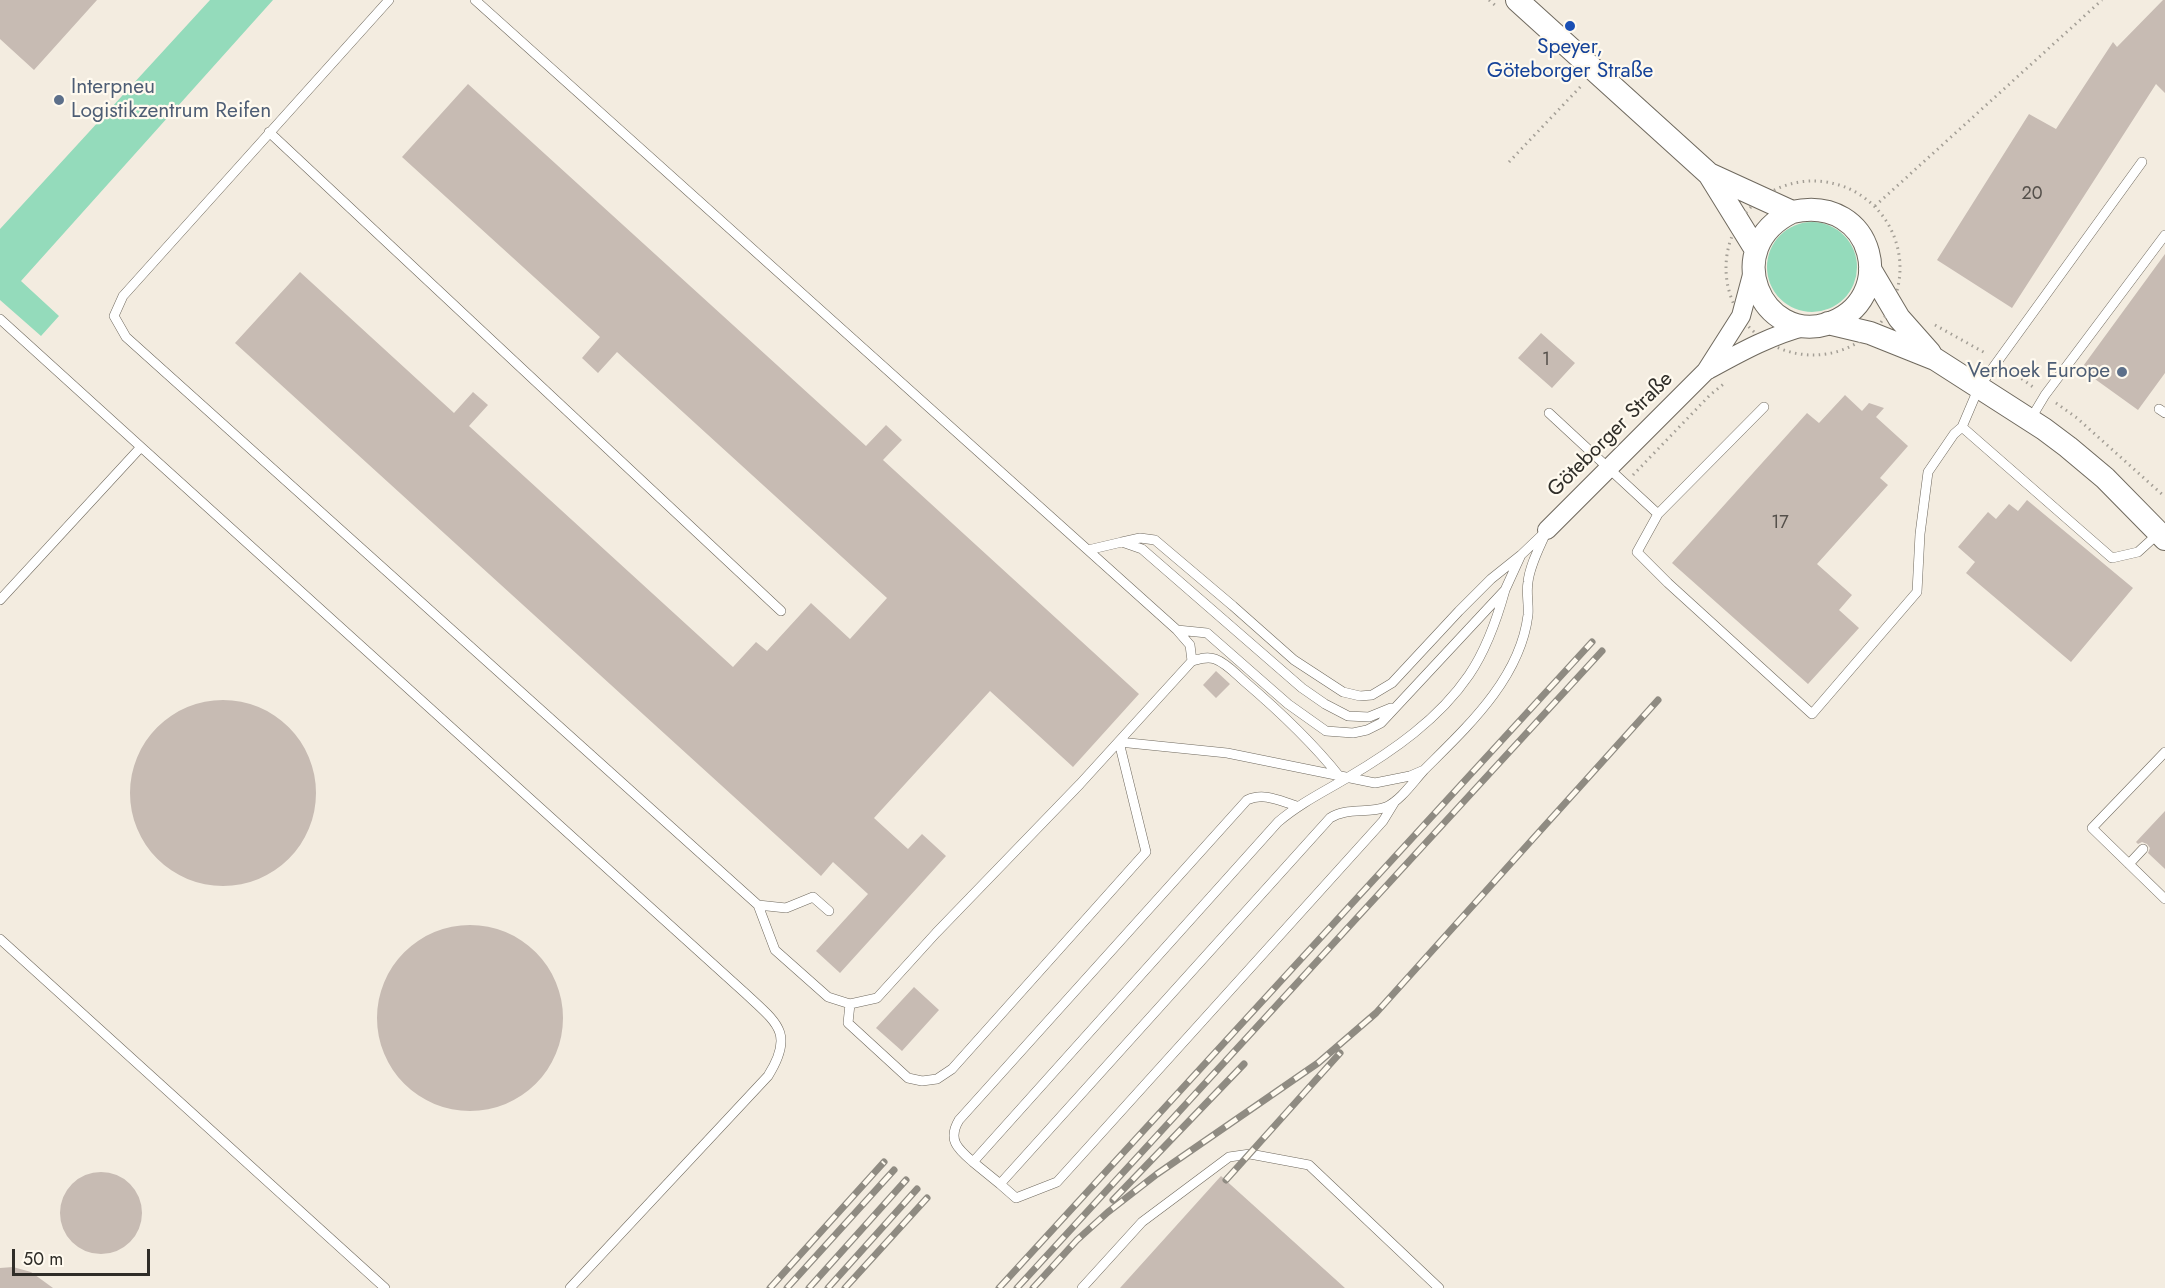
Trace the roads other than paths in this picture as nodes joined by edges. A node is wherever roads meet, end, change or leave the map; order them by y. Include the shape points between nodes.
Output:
1 (389, 0) edge
2 (475, 0) edge
3 (1526, 3) edge
4 (269, 132) junction
5 (2142, 162) dead end
6 (1709, 174) junction
7 (1792, 212) junction
8 (2165, 234) edge
9 (1755, 261) junction
10 (1870, 269) junction
11 (0, 319) edge
12 (1820, 325) junction
13 (1935, 359) junction
14 (1706, 371) junction
15 (1979, 387) junction
16 (1764, 407) dead end
17 (1549, 413) dead end
18 (2030, 420) junction
19 (1962, 427) junction
20 (141, 447) junction
21 (1609, 468) junction
22 (1658, 514) junction
23 (1547, 530) junction
24 (2163, 533) edge
25 (1122, 542) junction
26 (1088, 550) junction
27 (1521, 555) junction
28 (1505, 590) junction
29 (0, 600) edge
30 (781, 611) dead end
31 (1177, 630) junction
32 (1192, 661) junction
33 (1401, 702) junction
34 (1119, 742) junction
35 (2165, 752) edge
36 (1424, 770) junction
37 (1344, 777) junction
38 (1394, 802) junction
39 (1297, 806) junction
40 (2143, 849) dead end
41 (2129, 864) junction
42 (2165, 899) edge
43 (758, 905) junction
44 (829, 911) dead end
45 (0, 939) edge
46 (850, 1004) junction
47 (973, 1162) junction
48 (1000, 1184) junction
49 (385, 1288) edge
50 (570, 1288) edge
51 (1082, 1288) edge
52 (1439, 1288) edge

1 - 4 lane
2 - 26 lane
3 - 6 street
4 - 30 lane
4 - 43 lane via 123,296 114,316 126,337
5 - 15 lane
6 - 7 street
6 - 9 street via 1739,222
7 - 9 street via 1768,228
7 - 10 street via 1820,209 1846,220 1864,242
8 - 18 lane
9 - 12 street via 1759,292 1772,310 1797,324
9 - 14 street, Göteborger Straße via 1741,316
10 - 12 street via 1867,287 1858,303 1845,315
10 - 13 street via 1907,329
11 - 20 lane
12 - 13 street via 1869,333
12 - 14 street, Göteborger Straße via 1787,331 1773,347 1739,353
13 - 15 street
14 - 21 street, Göteborger Straße
15 - 18 street
15 - 19 lane
16 - 22 lane
17 - 21 lane
18 - 24 street via 2105,478
19 - 22 lane via 1928,472 1917,592 1812,714 1636,552
19 - 24 lane via 2112,558 2138,552
20 - 29 lane
20 - 50 lane via 745,993 778,1029 782,1048 768,1076
21 - 22 lane
21 - 23 street, Göteborger Straße
23 - 27 lane
23 - 36 lane via 1531,568 1528,614 1511,668 1490,700
25 - 26 lane
25 - 27 lane via 1155,540 1294,660 1343,692 1360,696 1372,695 1392,683 1491,579
25 - 33 lane via 1142,549 1162,564 1325,704 1348,716 1369,717
26 - 31 lane
27 - 28 lane
28 - 33 lane
28 - 37 lane via 1498,615 1470,674 1451,697 1396,747
31 - 32 lane via 1190,645
31 - 33 lane via 1207,633 1288,704 1326,731 1367,730 1381,723
32 - 34 lane
32 - 37 lane via 1214,658 1226,665
34 - 37 lane via 1227,753
34 - 46 lane via 877,998
34 - 46 lane via 1146,852 952,1069 938,1079 908,1078 848,1023
35 - 41 lane via 2092,828
36 - 37 lane via 1375,783
36 - 38 lane
37 - 39 lane
38 - 48 lane via 1385,807 1339,812 1330,818
38 - 48 lane via 1375,830 1057,1182 1016,1198
39 - 47 lane via 1278,822
39 - 47 lane via 1264,796 1247,800 959,1120 954,1140
40 - 41 lane
41 - 42 lane
43 - 44 lane via 786,908 813,897
43 - 46 lane via 775,950 828,997
45 - 49 lane
47 - 48 lane
51 - 52 lane via 1142,1222 1229,1157 1250,1154 1309,1165

